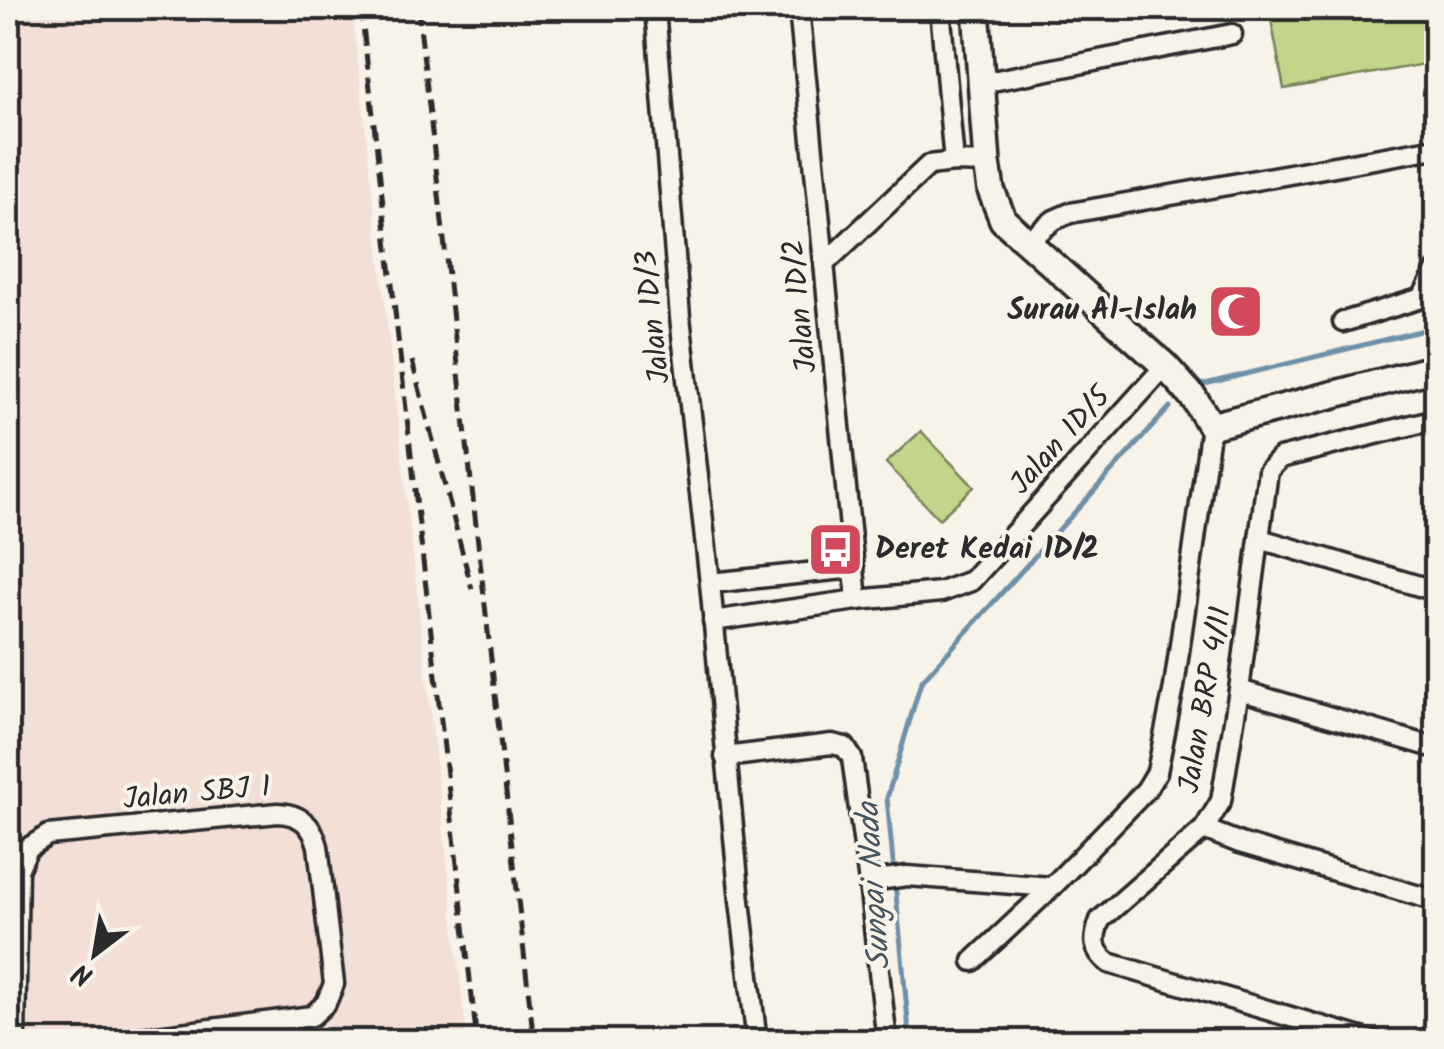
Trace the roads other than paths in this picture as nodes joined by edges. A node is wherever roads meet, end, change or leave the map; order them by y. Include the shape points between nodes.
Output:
1 (654, 8) edge
2 (800, 8) edge
3 (940, 8) edge
4 (976, 8) edge
5 (1232, 34) dead end
6 (982, 83) junction
7 (1436, 148) edge
8 (954, 162) junction
9 (987, 164) junction
10 (1027, 242) junction
11 (824, 264) junction
12 (1436, 271) edge
13 (1343, 322) dead end
14 (1166, 366) junction
15 (1436, 368) edge
16 (1436, 419) edge
17 (1211, 426) junction
18 (1260, 539) junction
19 (854, 568) junction
20 (710, 583) junction
21 (1436, 591) edge
22 (856, 600) junction
23 (713, 620) junction
24 (1239, 690) junction
25 (1436, 748) edge
26 (725, 756) junction
27 (1204, 830) junction
28 (877, 881) junction
29 (1052, 887) junction
30 (1436, 901) edge
31 (973, 961) dead end
32 (258, 1033) edge
33 (15, 1042) edge
34 (110, 1042) edge
35 (757, 1042) edge
36 (887, 1042) edge
37 (1375, 1042) edge

1 - 20 street, Jalan 1D/3
2 - 11 street, Jalan 1D/2
3 - 8 street
4 - 6 street
5 - 6 street
6 - 9 street
7 - 10 street via 1070,213
8 - 9 street
8 - 11 street via 930,166
9 - 10 street via 1003,220
10 - 14 street
11 - 19 street, Jalan 1D/2
12 - 13 street via 1422,298
14 - 17 street
14 - 22 street, Jalan 1D/5 via 972,582 941,592
15 - 17 street
16 - 18 street, Jalan BRP 4/11 via 1280,458 1268,471
17 - 29 street via 1156,772
18 - 21 street
18 - 24 street, Jalan BRP 4/11
19 - 20 street
19 - 22 street, Jalan 1D/2
20 - 23 street, Jalan 1D/3
22 - 23 street, Jalan 1D/5
23 - 26 street, Jalan 1D/3
24 - 25 street
24 - 27 street, Jalan BRP 4/11 via 1221,801
26 - 28 street via 846,747
26 - 35 street, Jalan 1D/3
27 - 30 street
27 - 37 street, Jalan BRP 4/11 via 1100,920 1094,946 1100,956
28 - 29 street via 908,876
28 - 36 street
29 - 31 street
32 - 33 street, Jalan SBJ 1 via 312,1016 334,984 318,846 300,818 289,814 48,835 28,848 18,870
32 - 34 street

